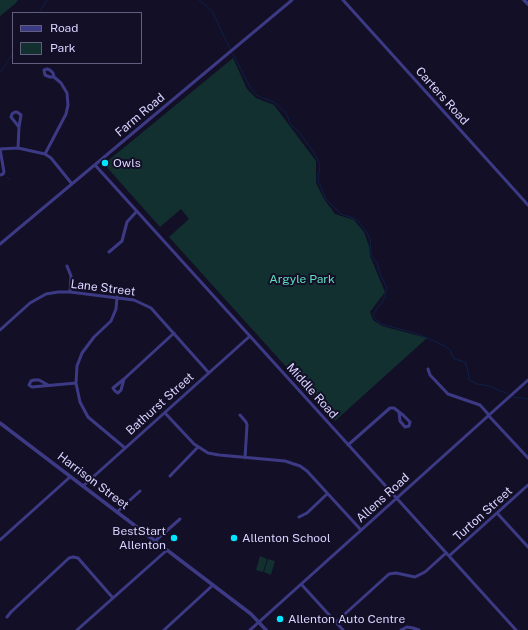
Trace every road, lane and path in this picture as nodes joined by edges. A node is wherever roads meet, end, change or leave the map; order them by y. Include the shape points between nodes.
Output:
1 (292, 0) edge
2 (343, 0) edge
3 (524, 0) edge
4 (528, 4) edge
5 (54, 77) dead end
6 (19, 128) junction
7 (18, 148) junction
8 (0, 149) edge
9 (45, 154) junction
10 (95, 165) junction
11 (0, 175) edge
12 (72, 184) junction
13 (528, 205) edge
14 (138, 211) junction
15 (0, 244) edge
16 (109, 252) dead end
17 (67, 266) dead end
18 (70, 292) junction
19 (117, 297) junction
20 (0, 330) edge
21 (174, 333) junction
22 (250, 336) junction
23 (428, 369) dead end
24 (209, 373) junction
25 (124, 379) junction
26 (528, 380) edge
27 (76, 383) junction
28 (48, 385) junction
29 (165, 412) junction
30 (399, 412) junction
31 (240, 415) dead end
32 (488, 415) junction
33 (1, 424) edge
34 (348, 445) junction
35 (198, 447) junction
36 (125, 448) junction
37 (245, 458) junction
38 (528, 458) edge
39 (170, 476) dead end
40 (70, 477) junction
41 (528, 485) edge
42 (83, 486) junction
43 (140, 491) dead end
44 (327, 494) junction
45 (396, 498) junction
46 (117, 512) junction
47 (497, 513) junction
48 (299, 517) dead end
49 (180, 519) dead end
50 (361, 530) junction
51 (0, 540) edge
52 (155, 541) junction
53 (528, 548) edge
54 (167, 550) junction
55 (446, 553) junction
56 (449, 556) junction
57 (301, 584) junction
58 (213, 585) junction
59 (113, 598) junction
60 (7, 617) dead end
61 (259, 622) junction
62 (336, 622) junction
63 (77, 630) edge
64 (164, 630) edge
65 (250, 630) edge
66 (266, 630) edge
67 (342, 630) edge
68 (401, 630) edge
69 (418, 630) edge
70 (516, 630) edge

1 - 10 street, Farm Road
2 - 13 street, Carters Road
3 - 4 street
5 - 9 street via 65,90 68,105 66,114
6 - 6 street via 11,117 15,112 20,115
6 - 7 street
7 - 8 street
7 - 9 street
8 - 11 street via 4,172
9 - 12 street
10 - 12 street, Farm Road
10 - 14 street, Middle Road
12 - 15 street, Farm Road
14 - 16 street via 127,222 122,241
14 - 22 street, Middle Road
17 - 18 street via 71,276
18 - 19 street, Lane Street
18 - 20 street, Lane Street via 52,293 35,299
19 - 21 street, Lane Street via 146,305
19 - 27 street via 111,321 94,337 82,354 77,366
21 - 24 street, Lane Street
21 - 25 street
22 - 24 street, Bathurst Street
22 - 34 street, Middle Road
23 - 32 street via 430,375 448,394 480,405
24 - 29 street, Bathurst Street
25 - 25 street via 121,390 115,392 113,388
26 - 32 street, Allens Road
27 - 28 street
27 - 36 street via 80,402 88,417
28 - 28 street via 32,387 29,384 31,381 39,380
29 - 35 street
29 - 36 street, Bathurst Street
30 - 30 street via 410,422 409,426 405,427 400,421
30 - 34 street via 394,408 387,409
31 - 37 street via 248,425
32 - 38 street
32 - 45 street, Allens Road
33 - 40 street, Harrison Street
34 - 45 street, Middle Road
35 - 37 street via 214,454
35 - 39 street
36 - 42 street, Bathurst Street
37 - 44 street via 285,461 300,466
40 - 42 street, Harrison Street
40 - 51 street
41 - 47 street, Turton Street
42 - 46 street, Harrison Street
43 - 46 street
44 - 48 street
44 - 50 street
45 - 50 street, Allens Road
45 - 55 street, Middle Road
46 - 52 street, Harrison Street
47 - 53 street
47 - 56 street, Turton Street
49 - 52 street
50 - 57 street, Allens Road
52 - 54 street, Harrison Street
54 - 58 street, Harrison Street
54 - 59 street
55 - 56 street, Middle Road
55 - 62 street via 425,572 415,577 389,574
56 - 70 street, Middle Road
57 - 61 street, Allens Road
57 - 62 street
58 - 61 street, Harrison Street
58 - 64 street
59 - 60 street via 78,558 73,556
59 - 63 street
61 - 65 street, Allens Road
61 - 66 street, Harrison Street
62 - 67 street
68 - 69 street

